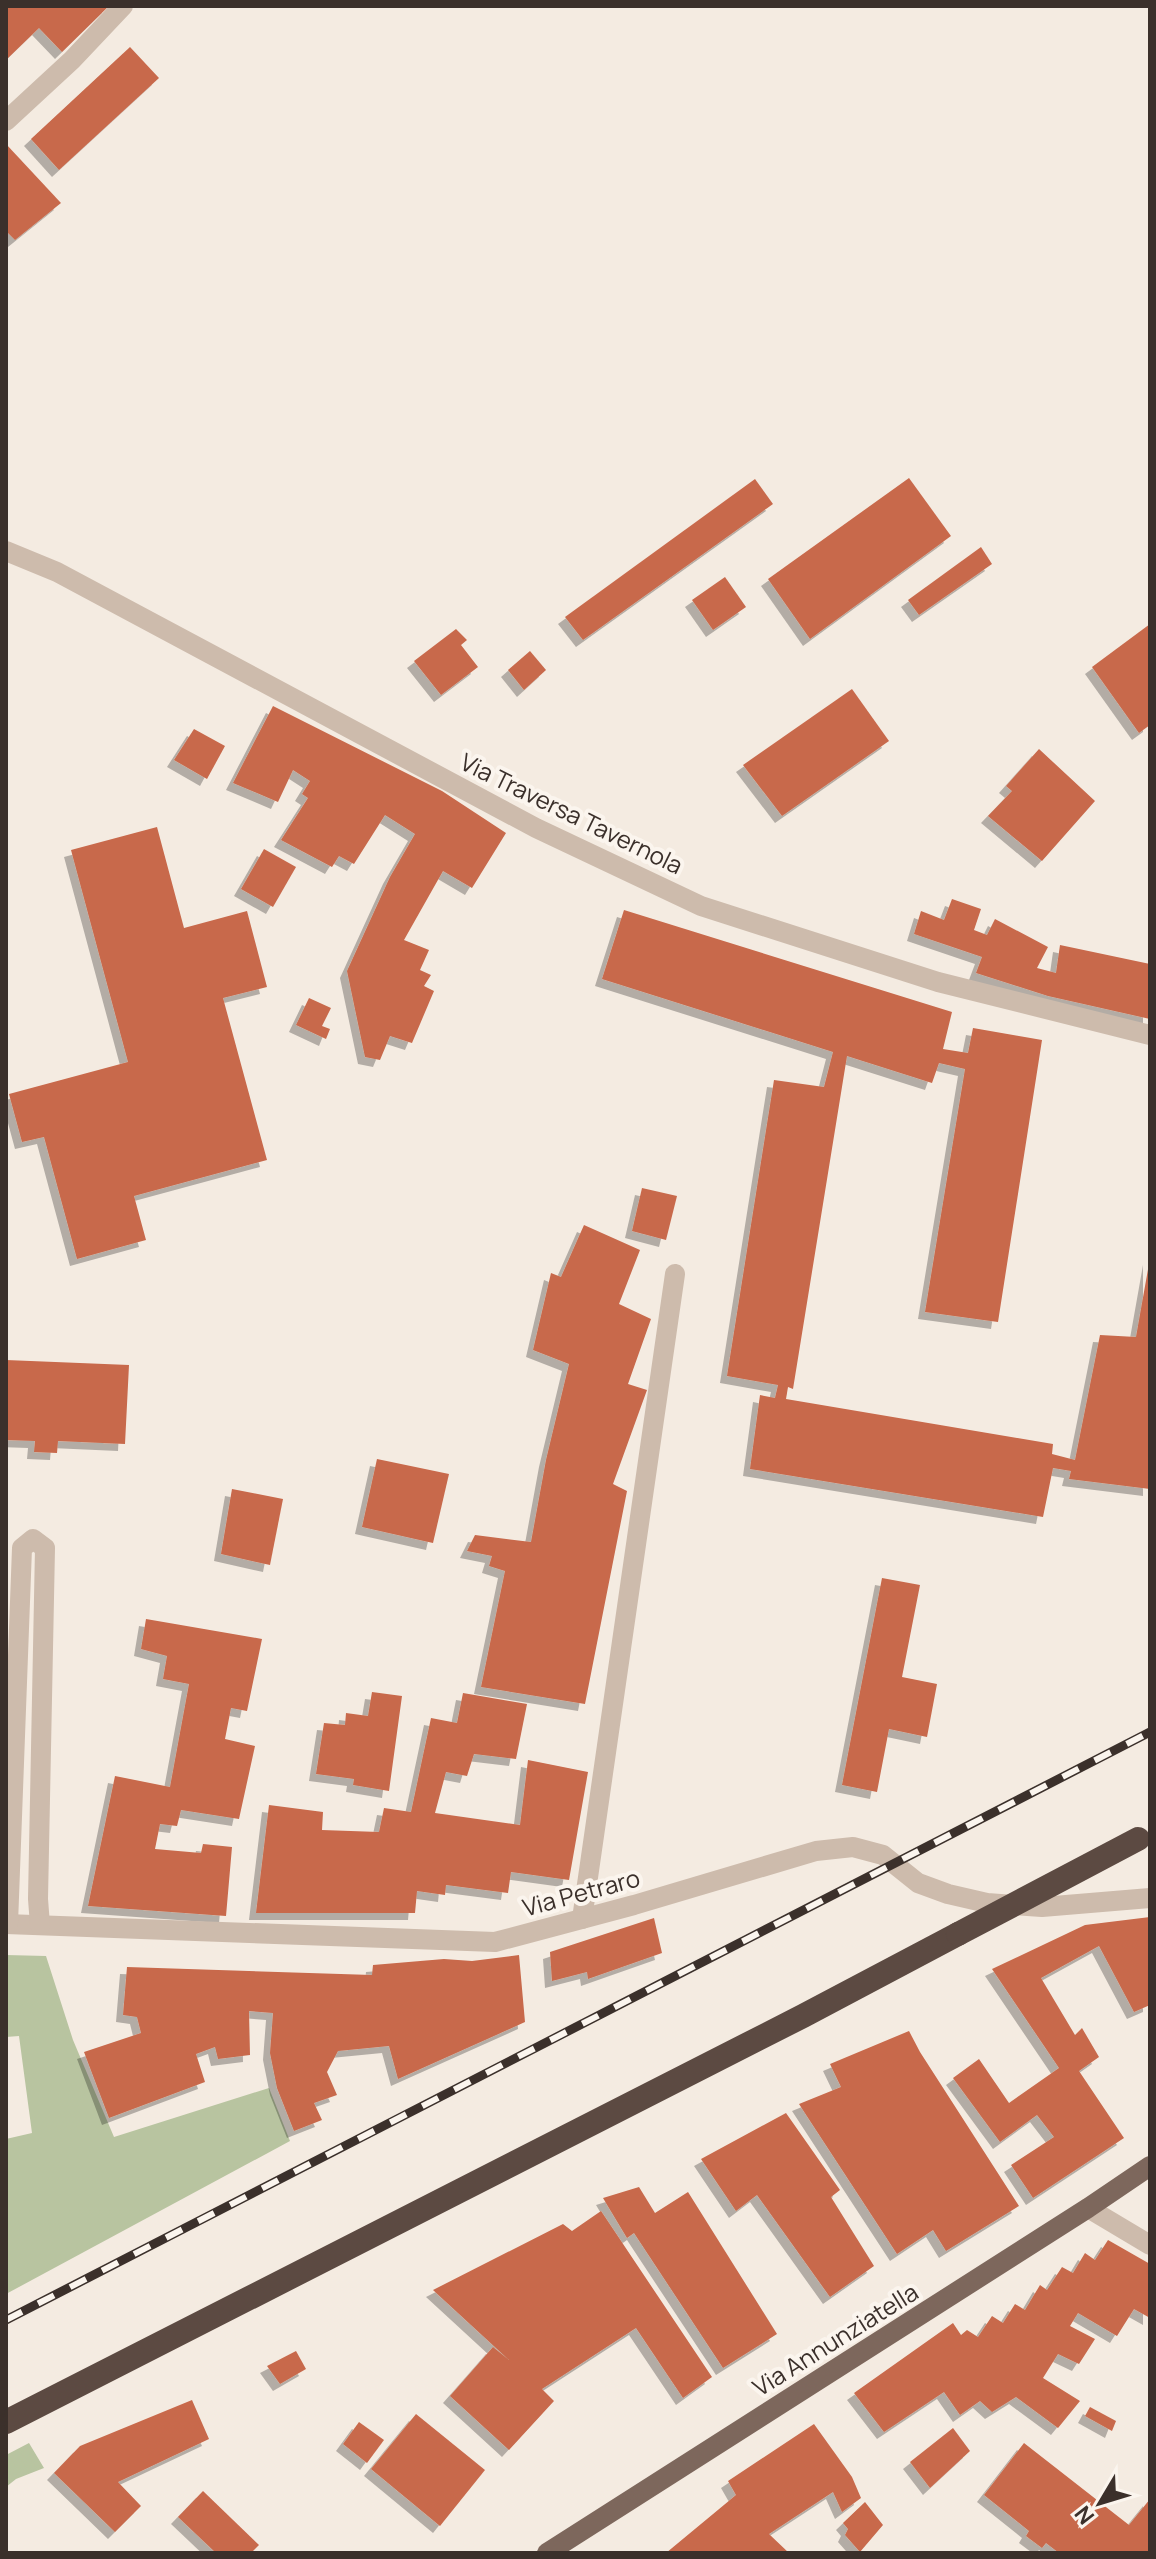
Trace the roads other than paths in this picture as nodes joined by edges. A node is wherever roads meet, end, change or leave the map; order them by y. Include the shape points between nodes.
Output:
1 (123, 6) edge
2 (6, 121) edge
3 (6, 551) edge
4 (1150, 1035) edge
5 (675, 1274) dead end
6 (1144, 1836) edge
7 (1150, 1898) edge
8 (582, 1919) junction
9 (7, 1924) edge
10 (40, 1925) junction
11 (1150, 2166) edge
12 (1088, 2208) junction
13 (1150, 2245) edge
14 (6, 2422) edge
15 (547, 2553) edge

1 - 2 street
3 - 4 street, Via Traversa Tavernola via 57,572 536,828 701,906 938,982
5 - 8 street
6 - 14 highway, bridge
7 - 8 street, Via Petraro via 1042,1907 987,1903 918,1883 883,1855 853,1847 816,1851
8 - 10 street, Via Petraro via 495,1942
9 - 10 street, Via Petraro
9 - 10 street via 22,1548 33,1539 45,1548
11 - 12 main road, Via Annunziatella
12 - 13 street
12 - 15 main road, Via Annunziatella

